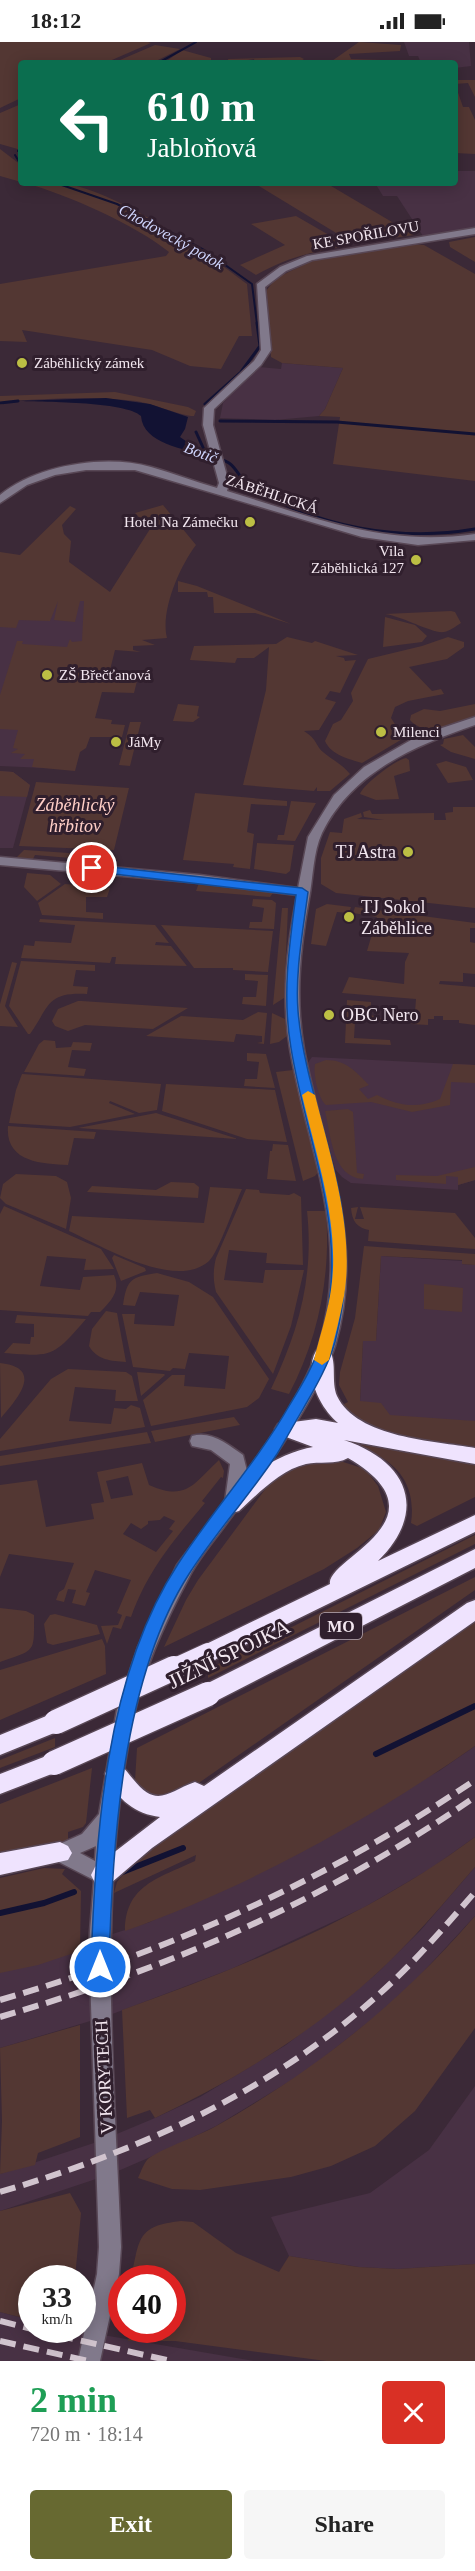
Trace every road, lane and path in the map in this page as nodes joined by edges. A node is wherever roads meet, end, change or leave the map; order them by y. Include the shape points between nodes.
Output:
1 (475, 231) edge
2 (221, 493) junction
3 (0, 500) edge
4 (475, 537) edge
5 (475, 721) edge
6 (0, 861) edge
7 (302, 892) junction
8 (323, 1356) junction
9 (285, 1429) junction
10 (384, 1439) junction
11 (198, 1441) dead end
12 (475, 1456) edge
13 (371, 1462) junction
14 (232, 1505) junction
15 (475, 1523) edge
16 (475, 1558) edge
17 (308, 1604) junction
18 (475, 1609) edge
19 (0, 1745) edge
20 (263, 1757) junction
21 (116, 1774) junction
22 (0, 1784) edge
23 (108, 1818) junction
24 (60, 1853) junction
25 (0, 1864) edge
26 (103, 1875) junction
27 (89, 2361) edge

1 - 2 street, KE SPOŘILOVU via 310,258 260,286 266,350 258,363 209,408 208,425 224,483
2 - 3 street, ZÁBĚHLICKÁ via 132,467 82,469 27,480
2 - 4 street, ZÁBĚHLICKÁ via 319,524 385,539 428,543
5 - 7 street, V KORYTECH via 393,753 338,798 314,837
6 - 7 street
7 - 8 street, V KORYTECH via 292,972 292,1010 297,1050 331,1186 339,1247 337,1295
8 - 9 street, V KORYTECH
8 - 10 highway via 321,1378 331,1403 352,1423
9 - 10 highway via 309,1426
9 - 13 highway via 339,1446
9 - 14 street, V KORYTECH
10 - 12 highway
11 - 14 street via 216,1445 237,1460
13 - 14 highway via 339,1454 301,1456 280,1465
13 - 17 highway via 385,1474 394,1490 397,1505 392,1528 359,1564
14 - 21 street, V KORYTECH via 183,1570 164,1606 133,1682
15 - 17 highway, JIŽNÍ SPOJKA / MO
16 - 22 highway, JIŽNÍ SPOJKA / MO, bridge via 208,1694
17 - 19 highway, JIŽNÍ SPOJKA / MO, bridge
18 - 20 highway
20 - 21 highway via 225,1772 183,1800 160,1807 148,1806 130,1796
20 - 26 highway via 144,1841
21 - 23 street, V KORYTECH
23 - 24 street via 89,1840
23 - 26 street, V KORYTECH
24 - 25 highway
24 - 26 street
26 - 27 street, V KORYTECH via 100,2011 110,2247

